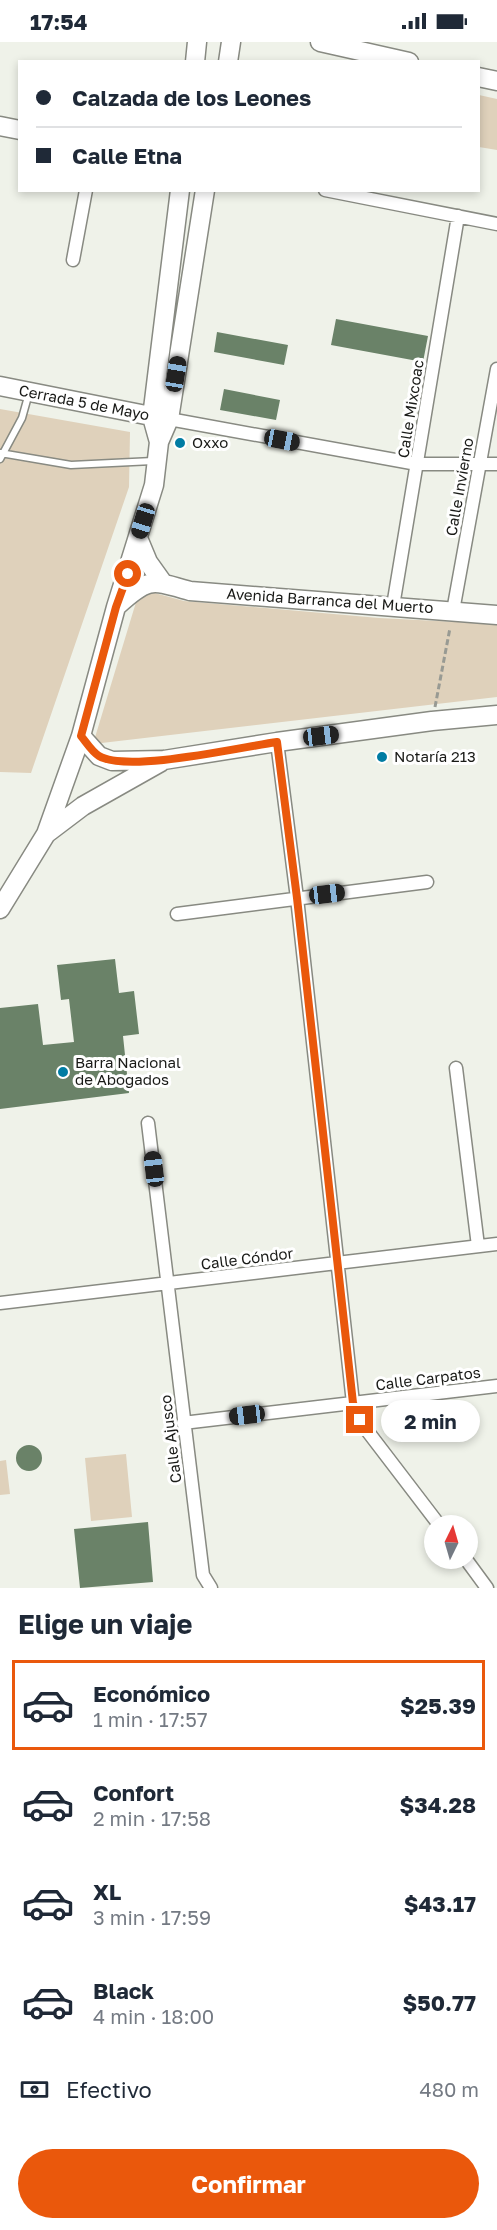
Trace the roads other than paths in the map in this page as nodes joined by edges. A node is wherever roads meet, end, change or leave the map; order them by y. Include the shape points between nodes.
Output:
1 (197, 42) edge
2 (231, 42) edge
3 (320, 42) edge
4 (195, 60) edge
5 (228, 60) edge
6 (400, 60) edge
7 (480, 77) edge
8 (497, 81) edge
9 (0, 126) edge
10 (18, 130) edge
11 (86, 192) edge
12 (180, 192) edge
13 (205, 192) edge
14 (336, 192) edge
15 (458, 216) junction
16 (497, 224) edge
17 (73, 260) dead end
18 (497, 369) edge
19 (0, 386) edge
20 (29, 392) junction
21 (160, 418) junction
22 (1, 455) edge
23 (157, 461) junction
24 (417, 464) junction
25 (479, 464) junction
26 (497, 464) edge
27 (138, 538) junction
28 (163, 583) junction
29 (393, 606) junction
30 (116, 607) junction
31 (453, 611) junction
32 (497, 615) edge
33 (497, 715) edge
34 (81, 736) junction
35 (277, 742) junction
36 (164, 760) junction
37 (46, 834) junction
38 (427, 882) dead end
39 (297, 898) junction
40 (2, 903) edge
41 (177, 914) dead end
42 (456, 1068) dead end
43 (148, 1123) dead end
44 (497, 1244) edge
45 (478, 1246) junction
46 (338, 1263) junction
47 (168, 1283) junction
48 (0, 1303) edge
49 (497, 1386) edge
50 (353, 1403) junction
51 (183, 1423) junction
52 (432, 1515) edge
53 (475, 1569) edge
54 (490, 1585) edge
55 (211, 1588) edge

1 - 4 main road
2 - 5 main road
3 - 6 main road
7 - 8 main road
9 - 10 main road
11 - 17 street
12 - 21 main road
13 - 21 main road
14 - 15 street
15 - 16 street
15 - 24 street, Calle Mixcoac
18 - 25 street, Calle Invierno
19 - 20 main road, Cerrada 5 de Mayo
20 - 21 main road, Cerrada 5 de Mayo
20 - 22 lane via 22,418
21 - 23 main road
21 - 24 street
22 - 23 lane via 71,465
23 - 27 main road
24 - 25 street
24 - 29 street, Calle Mixcoac
25 - 26 street
25 - 31 street, Calle Invierno
27 - 28 main road
27 - 30 main road
28 - 29 main road, Avenida Barranca del Muerto via 190,591
28 - 30 main road via 140,586
29 - 31 main road, Avenida Barranca del Muerto
30 - 34 main road
31 - 32 main road, Avenida Barranca del Muerto
33 - 35 main road
34 - 36 main road via 99,756 112,761
34 - 37 main road
35 - 36 main road
35 - 39 street
36 - 37 main road via 83,807
37 - 40 main road
38 - 39 street
39 - 41 street
39 - 46 street
42 - 45 street
43 - 47 street, Calle Ajusco
44 - 45 street, Calle Cóndor
45 - 46 street, Calle Cóndor
46 - 47 street, Calle Cóndor
46 - 50 street
47 - 48 street, Calle Cóndor
47 - 51 street, Calle Ajusco
49 - 50 street, Calle Carpatos
50 - 51 street, Calle Carpatos
50 - 52 street via 360,1420
51 - 55 street, Calle Ajusco via 203,1575
53 - 54 street

